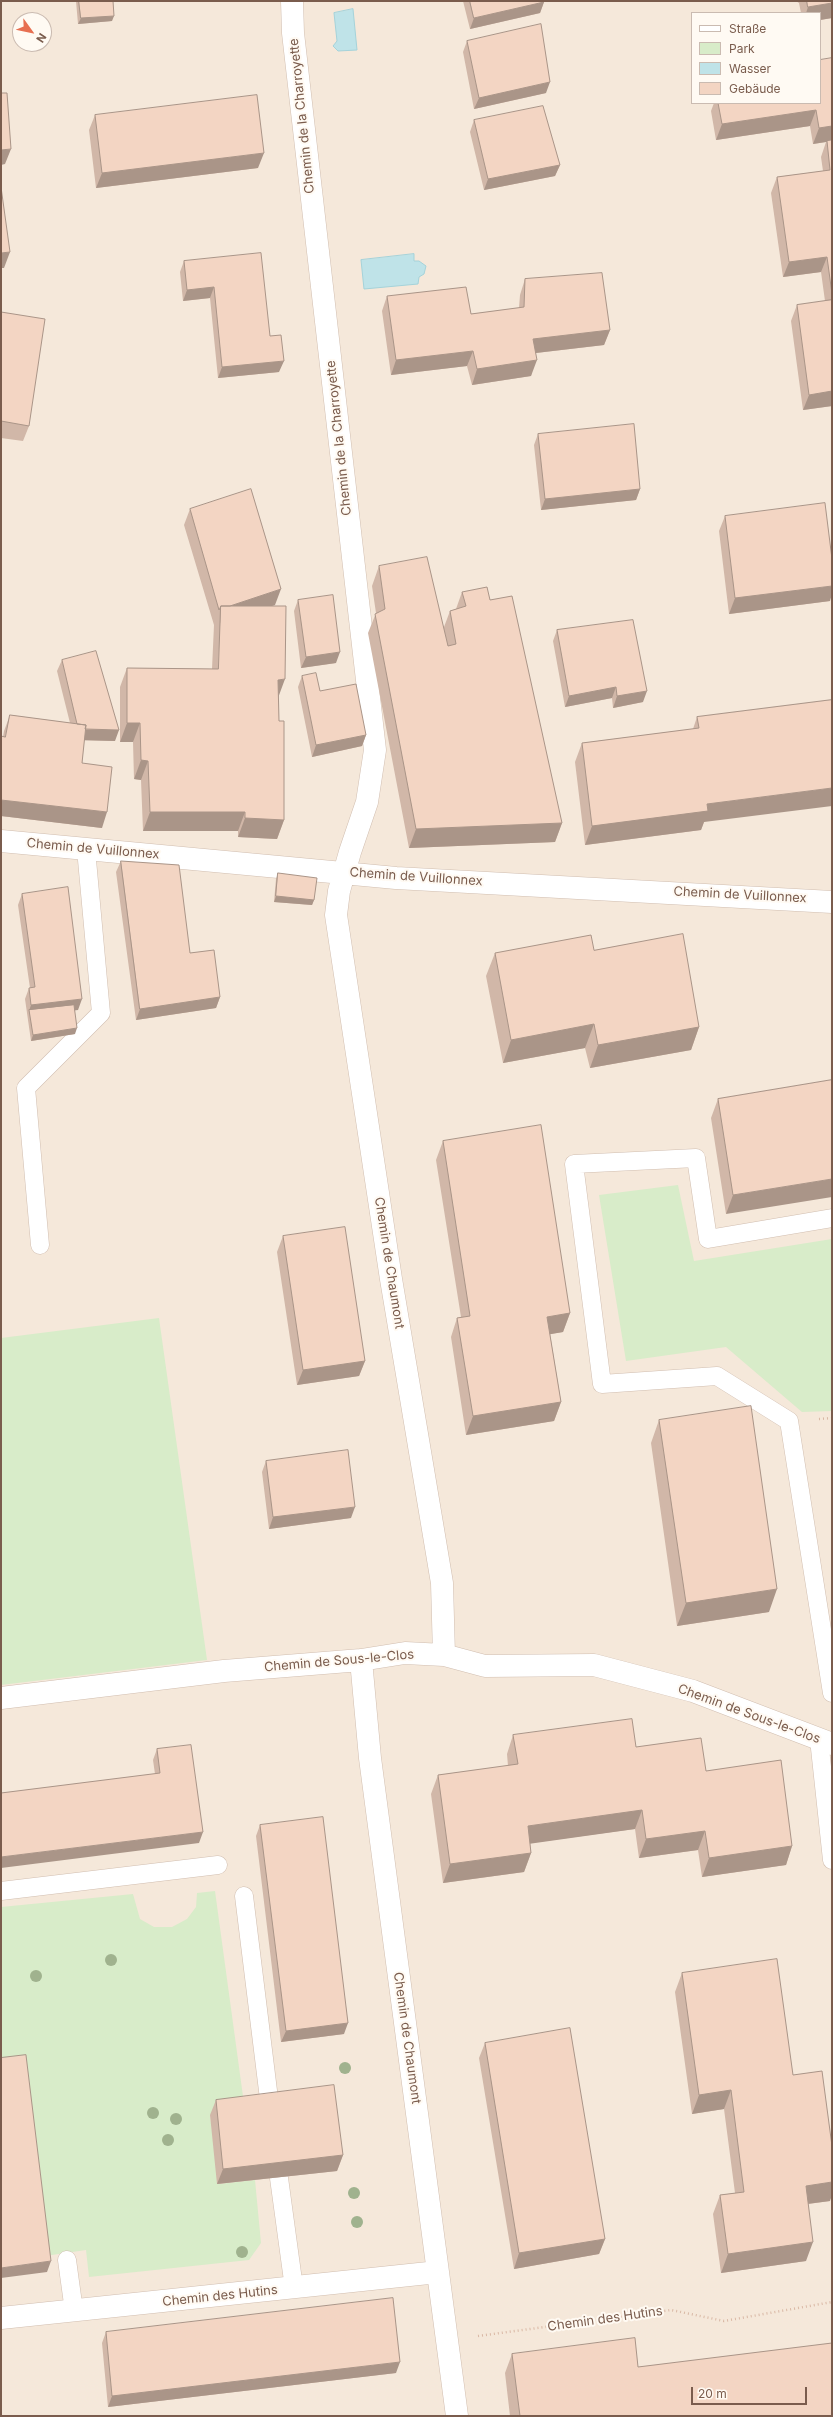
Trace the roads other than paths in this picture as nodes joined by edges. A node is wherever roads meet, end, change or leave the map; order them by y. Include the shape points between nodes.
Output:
1 (292, 1) edge
2 (1, 841) edge
3 (86, 849) junction
4 (345, 871) junction
5 (832, 902) edge
6 (832, 1218) edge
7 (40, 1245) dead end
8 (444, 1655) junction
9 (361, 1660) junction
10 (832, 1692) edge
11 (1, 1698) edge
12 (825, 1741) edge
13 (832, 1860) edge
14 (218, 1865) dead end
15 (1, 1891) edge
16 (244, 1896) dead end
17 (270, 2107) edge
18 (279, 2178) edge
19 (67, 2260) dead end
20 (438, 2272) junction
21 (294, 2288) junction
22 (74, 2310) junction
23 (1, 2318) edge
24 (457, 2416) edge

1 - 4 street, Chemin de la Charroyette via 293,33 375,750 367,802
2 - 3 street, Chemin de Vuillonnex
3 - 4 street, Chemin de Vuillonnex
3 - 7 lane via 101,1013 26,1088
4 - 5 street, Chemin de Vuillonnex via 396,878
4 - 8 street, Chemin de Chaumont via 336,915 340,950 442,1583
6 - 10 lane via 708,1239 696,1158 574,1164 602,1384 717,1376 789,1421
8 - 9 street, Chemin de Sous-le-Clos via 405,1653
8 - 12 street, Chemin de Sous-le-Clos via 485,1666 594,1665 693,1691
9 - 11 street, Chemin de Sous-le-Clos via 224,1671
9 - 20 street, Chemin de Chaumont via 370,1758
12 - 13 lane
14 - 15 lane
16 - 17 lane
18 - 21 lane
19 - 22 lane
20 - 21 street, Chemin des Hutins
20 - 24 street, Chemin de Chaumont
21 - 22 street, Chemin des Hutins
22 - 23 street, Chemin des Hutins

